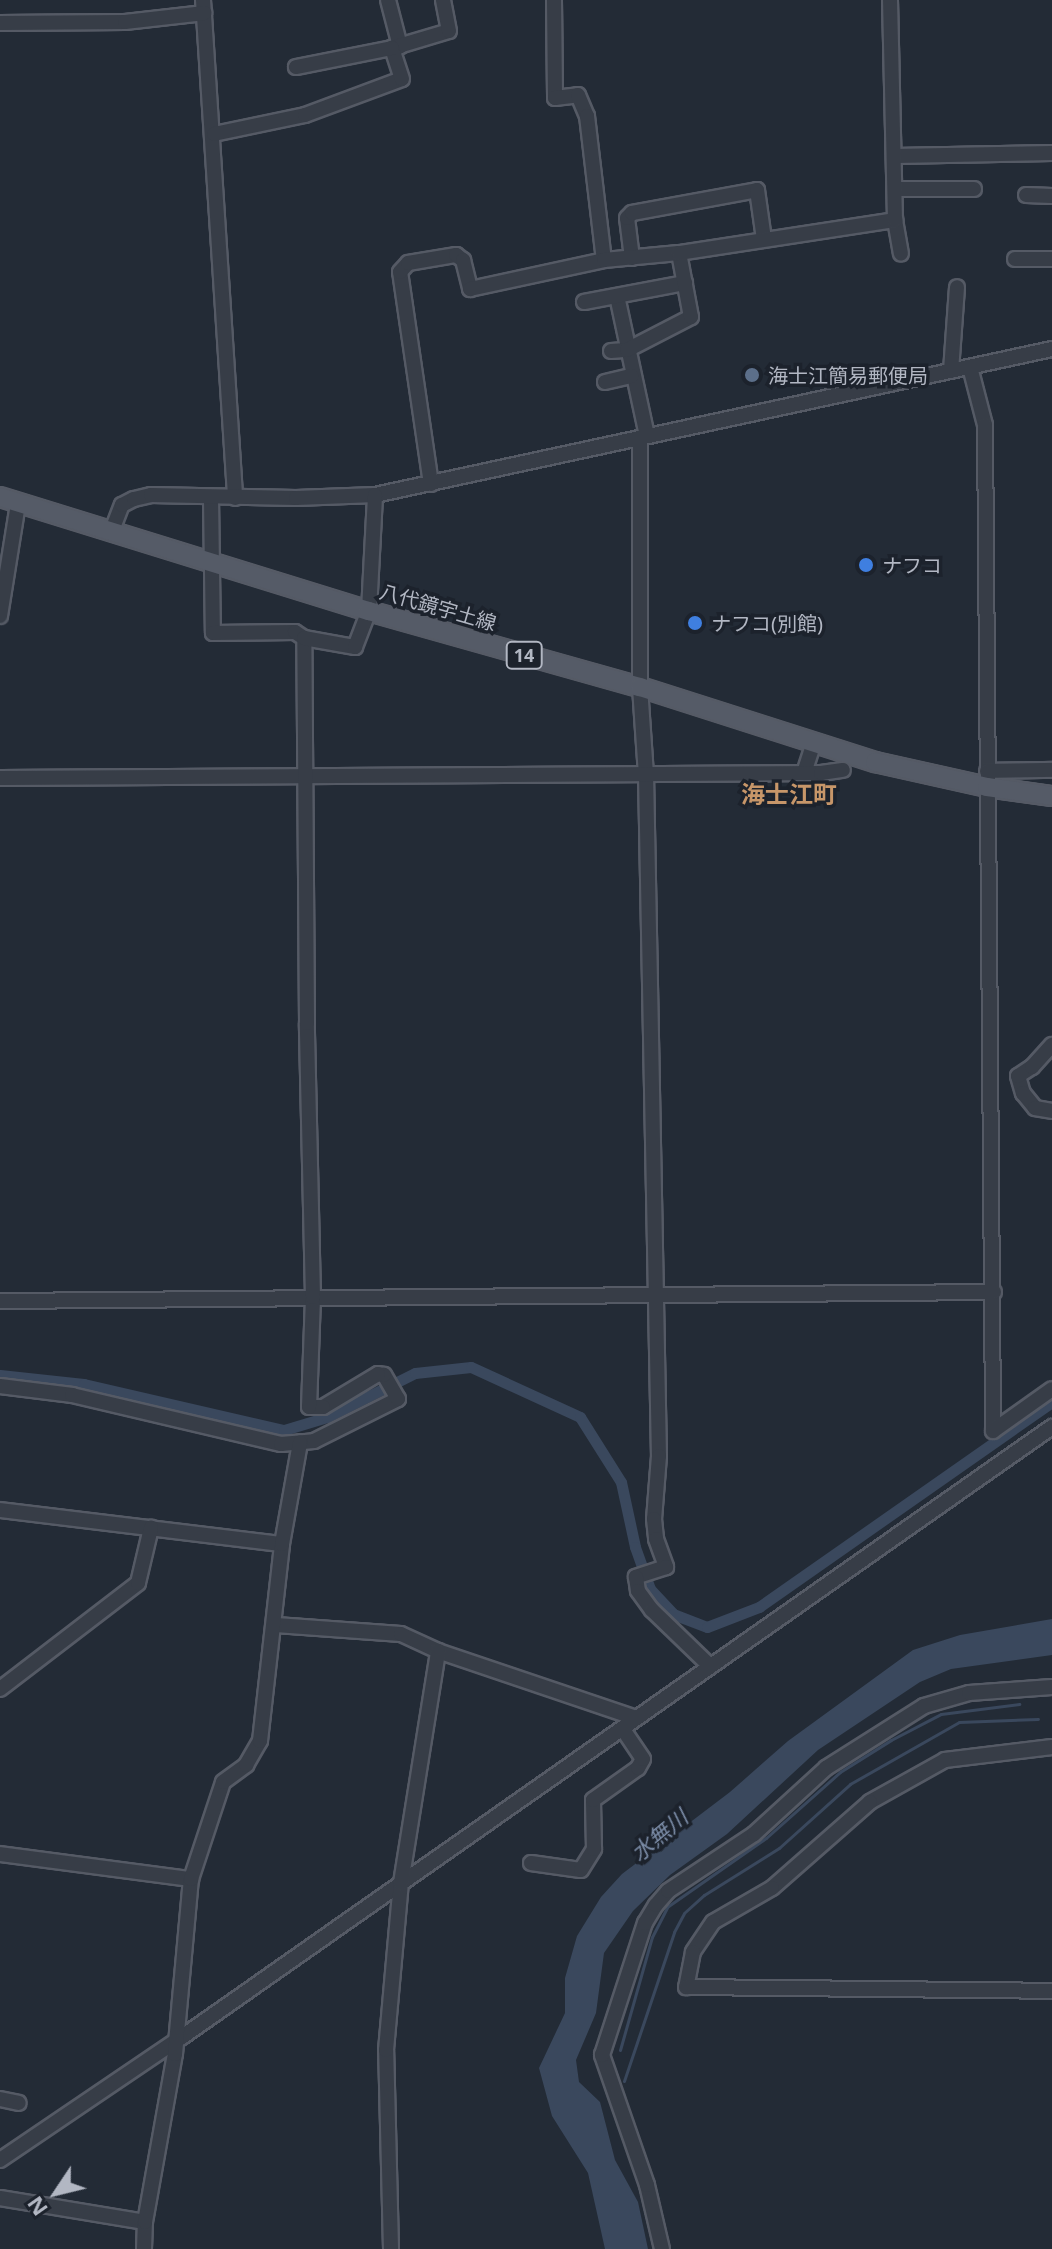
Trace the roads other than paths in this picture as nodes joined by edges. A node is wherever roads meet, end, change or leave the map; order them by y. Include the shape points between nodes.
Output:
1 (388, 0) edge
2 (443, 0) edge
3 (554, 0) edge
4 (890, 0) edge
5 (204, 6) edge
6 (0, 23) edge
7 (396, 47) junction
8 (296, 67) dead end
9 (214, 134) junction
10 (1052, 153) edge
11 (895, 156) junction
12 (895, 189) junction
13 (974, 189) dead end
14 (1026, 195) dead end
15 (1052, 196) edge
16 (895, 220) junction
17 (764, 239) junction
18 (679, 253) junction
19 (901, 253) dead end
20 (632, 258) junction
21 (1015, 259) dead end
22 (1052, 259) edge
23 (604, 260) junction
24 (685, 283) junction
25 (957, 287) dead end
26 (617, 296) junction
27 (584, 302) dead end
28 (1052, 349) edge
29 (619, 350) junction
30 (970, 367) junction
31 (951, 371) junction
32 (631, 376) junction
33 (605, 382) dead end
34 (644, 438) junction
35 (431, 484) junction
36 (375, 495) junction
37 (211, 498) junction
38 (235, 498) junction
39 (9, 500) edge
40 (111, 533) junction
41 (214, 563) junction
42 (369, 611) junction
43 (0, 616) edge
44 (304, 638) junction
45 (640, 687) junction
46 (814, 742) junction
47 (843, 770) dead end
48 (1052, 770) edge
49 (804, 773) junction
50 (646, 774) junction
51 (305, 776) junction
52 (0, 778) edge
53 (987, 779) junction
54 (1052, 796) edge
55 (1052, 1045) edge
56 (992, 1067) junction
57 (1018, 1076) junction
58 (1052, 1111) edge
59 (994, 1292) junction
60 (654, 1296) junction
61 (313, 1297) junction
62 (0, 1301) edge
63 (0, 1386) edge
64 (1052, 1389) edge
65 (1052, 1427) edge
66 (300, 1443) junction
67 (0, 1510) edge
68 (151, 1528) junction
69 (282, 1544) junction
70 (276, 1625) junction
71 (438, 1651) junction
72 (710, 1666) junction
73 (1052, 1687) edge
74 (0, 1689) edge
75 (636, 1718) junction
76 (622, 1728) junction
77 (1052, 1747) edge
78 (0, 1854) edge
79 (531, 1863) dead end
80 (191, 1879) junction
81 (401, 1883) junction
82 (1052, 1991) edge
83 (177, 2039) junction
84 (0, 2099) edge
85 (19, 2103) dead end
86 (0, 2160) edge
87 (0, 2198) edge
88 (145, 2222) junction
89 (144, 2249) edge
90 (391, 2249) edge
91 (662, 2249) edge

1 - 7 street
2 - 7 street via 449,31
3 - 23 street via 555,98 578,95 587,116
4 - 11 street
5 - 6 street via 125,22
5 - 9 street
7 - 8 street
7 - 9 street via 402,79 305,115
9 - 38 street
10 - 11 street
11 - 12 street
12 - 13 street
12 - 16 street
14 - 15 street
16 - 17 street
16 - 19 street
17 - 18 street
17 - 20 street via 757,190 632,213 627,218
18 - 20 street
18 - 24 street
20 - 23 street
21 - 22 street
23 - 35 street via 470,289 463,260 456,255 415,259 400,272
24 - 26 street
24 - 29 street via 691,317
25 - 31 street
26 - 27 street
26 - 29 street
28 - 30 street
29 - 32 street
30 - 31 street
30 - 53 street via 985,425
31 - 34 street
32 - 33 street
32 - 34 street
34 - 35 street
34 - 45 street
35 - 36 street
36 - 38 street
36 - 42 street
37 - 38 street
37 - 40 street via 134,499 122,505
37 - 41 street
39 - 40 main road, 八代鏡宇土線 / 14
39 - 43 street
40 - 41 main road, 八代鏡宇土線 / 14
41 - 42 main road, 八代鏡宇土線 / 14
41 - 44 street via 213,633 295,632
42 - 44 street via 355,647
42 - 45 main road, 八代鏡宇土線 / 14
44 - 51 street
45 - 46 main road, 八代鏡宇土線 / 14
45 - 50 street
46 - 49 street
46 - 53 main road, 八代鏡宇土線 / 14 via 875,762
47 - 49 street
48 - 53 street
49 - 50 street
50 - 51 street
50 - 60 street
51 - 52 street
51 - 61 street
53 - 54 main road, 八代鏡宇土線 / 14
53 - 56 street
55 - 57 street
56 - 57 street
56 - 59 street
57 - 58 street via 1035,1108
59 - 60 street
59 - 64 street via 993,1431
60 - 61 street
60 - 72 street via 659,1456 654,1519 666,1567 636,1577 638,1591
61 - 62 street
61 - 66 street via 309,1407 323,1407 378,1374 384,1375 398,1399
63 - 66 street via 72,1395 250,1438
65 - 72 street
66 - 69 street
67 - 68 street
68 - 69 street
68 - 74 street via 138,1583
69 - 70 street
70 - 71 street via 401,1634
70 - 80 street via 260,1741 246,1765 223,1782
71 - 75 street
71 - 81 street
72 - 75 street
73 - 91 street via 969,1693 924,1706 826,1768 754,1834 668,1891 656,1905 645,1923 602,2055 647,2185
75 - 76 street
76 - 79 street via 643,1759 593,1800 594,1849 581,1870
76 - 81 street
77 - 82 street via 945,1760 870,1802 772,1888 713,1922 693,1952 686,1987
78 - 80 street
80 - 83 street
81 - 83 street
81 - 90 street via 386,2050
83 - 86 street
83 - 88 street
84 - 85 street
87 - 88 street
88 - 89 street

